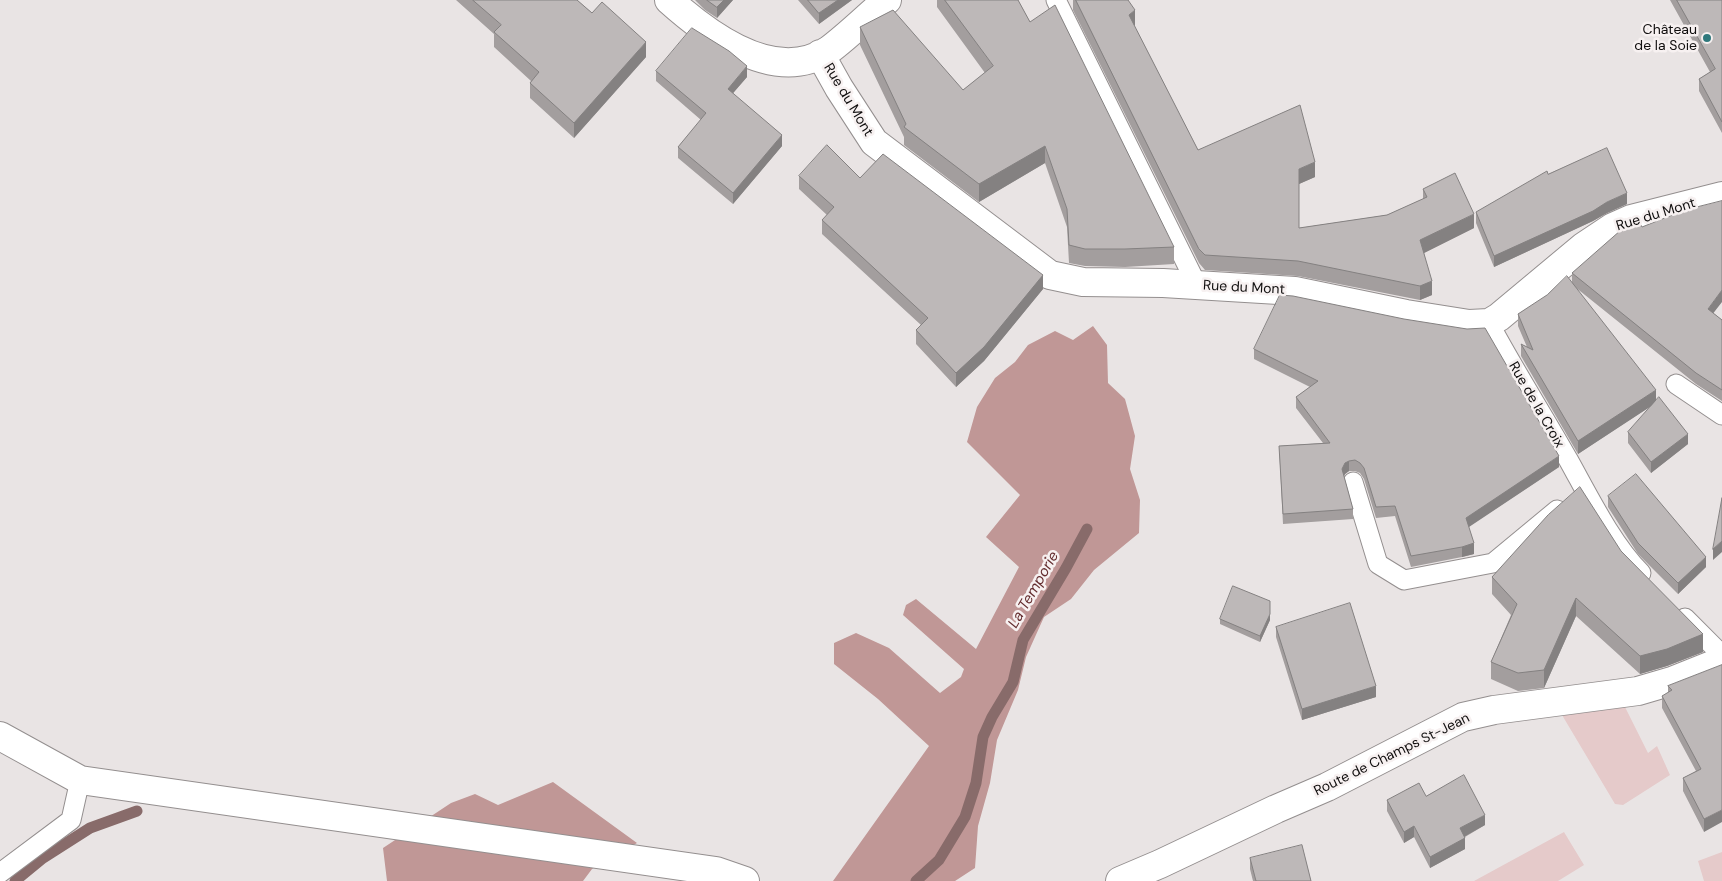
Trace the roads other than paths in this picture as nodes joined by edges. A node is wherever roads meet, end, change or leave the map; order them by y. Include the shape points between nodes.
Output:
1 (670, 0) edge
2 (887, 0) edge
3 (1056, 0) edge
4 (820, 54) junction
5 (1722, 196) edge
6 (1197, 285) junction
7 (1489, 323) junction
8 (1676, 384) dead end
9 (1722, 416) edge
10 (1353, 482) dead end
11 (1583, 488) junction
12 (1656, 588) edge
13 (1676, 608) edge
14 (1722, 655) edge
15 (1722, 661) edge
16 (0, 736) edge
17 (80, 780) junction
18 (0, 873) edge
19 (1158, 873) edge
20 (744, 881) edge
21 (1120, 881) edge

1 - 4 street via 710,33 743,53 758,58 792,61
2 - 4 street
3 - 6 lane
4 - 6 street, Rue du Mont via 874,142 1050,275 1083,282
5 - 7 street, Rue du Mont via 1612,226
6 - 7 street, Rue du Mont via 1295,291 1406,314 1469,324
7 - 11 lane, Rue de la Croix
8 - 9 lane
10 - 11 lane via 1378,564 1404,580 1493,563
11 - 12 lane, Rue de la Croix via 1629,561
13 - 14 lane
15 - 19 street, Route de Champs St-Jean via 1638,691 1494,710 1463,718 1327,787 1232,828
16 - 17 street
17 - 18 lane via 71,820
17 - 20 street via 716,870
19 - 21 street, Route de Champs St-Jean

